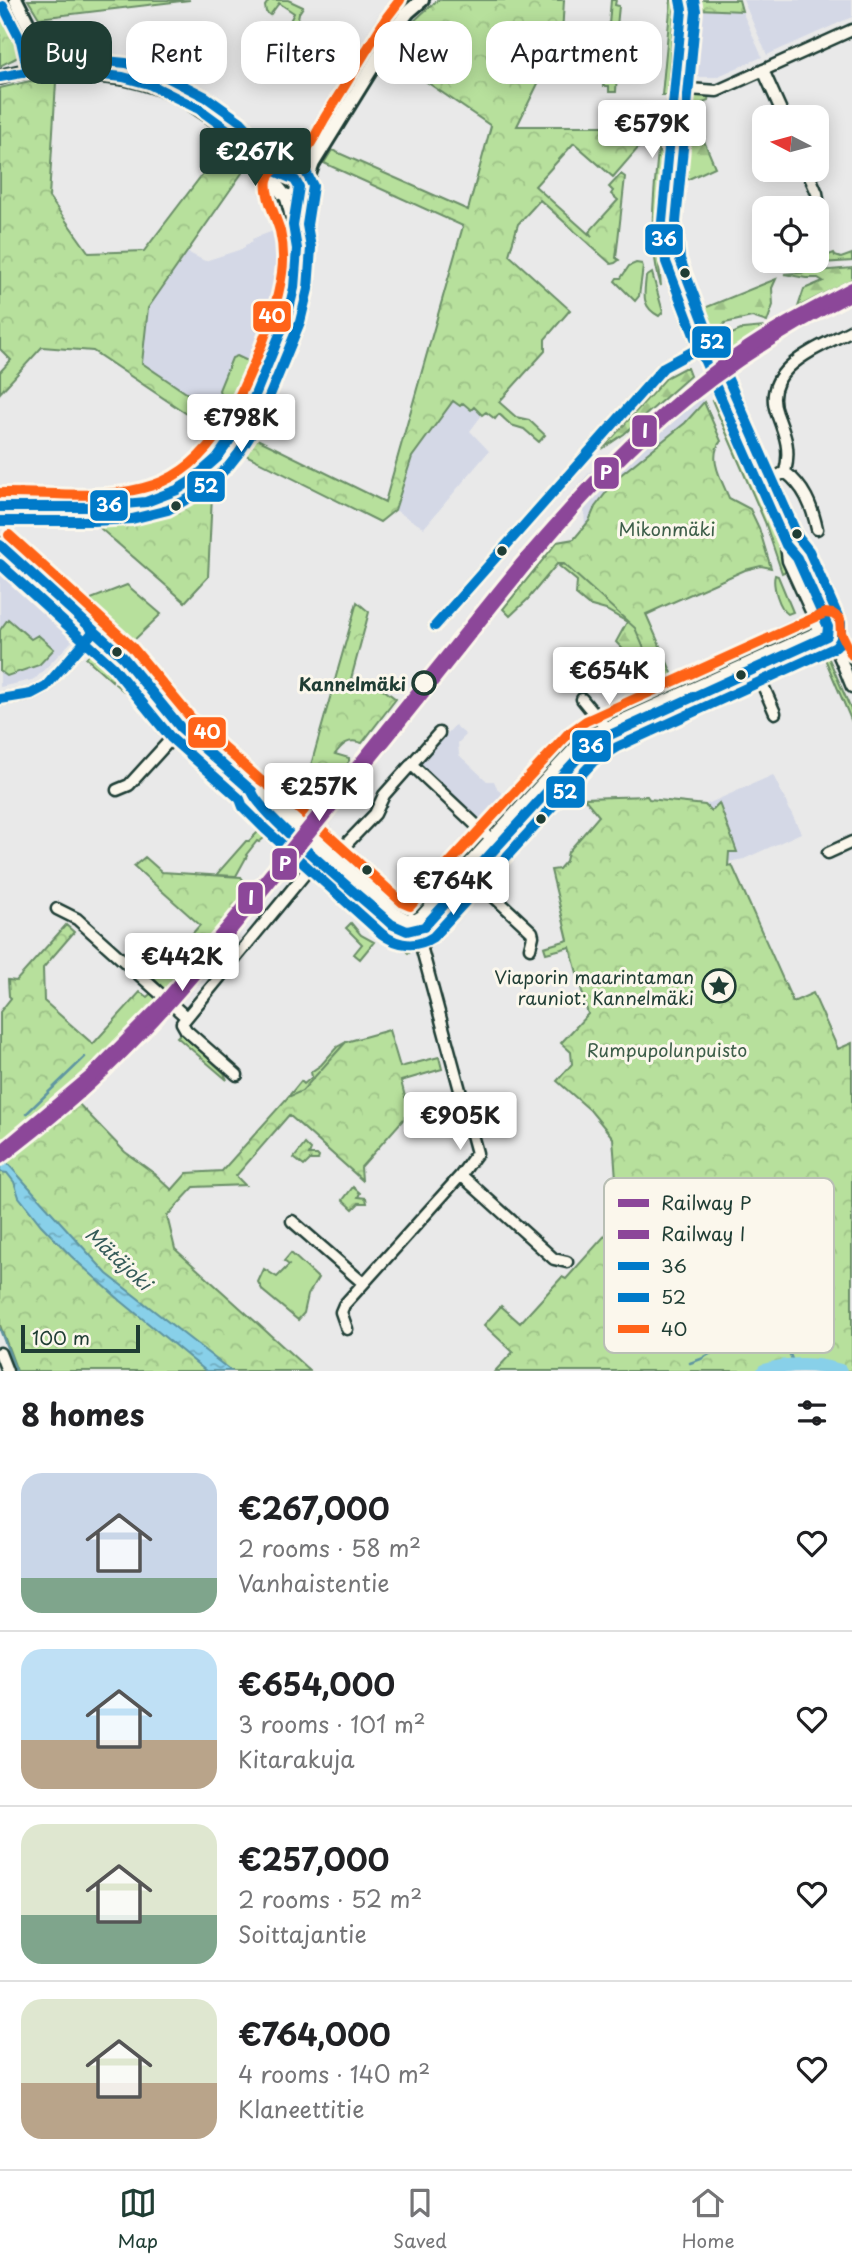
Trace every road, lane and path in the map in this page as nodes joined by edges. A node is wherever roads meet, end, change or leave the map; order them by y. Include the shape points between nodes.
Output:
1 (16, 0) edge
2 (422, 0) edge
3 (683, 3) edge
4 (26, 21) edge
5 (852, 30) edge
6 (763, 70) junction
7 (21, 73) edge
8 (112, 76) edge
9 (0, 77) edge
10 (674, 88) junction
11 (779, 105) edge
12 (290, 187) junction
13 (852, 330) edge
14 (699, 348) junction
15 (785, 472) junction
16 (761, 485) junction
17 (0, 507) edge
18 (817, 529) dead end
19 (0, 545) edge
20 (435, 626) dead end
21 (94, 631) junction
22 (825, 631) junction
23 (754, 665) junction
24 (852, 687) edge
25 (0, 699) edge
26 (582, 699) dead end
27 (775, 713) dead end
28 (181, 728) junction
29 (607, 731) junction
30 (439, 733) dead end
31 (411, 764) junction
32 (117, 790) dead end
33 (494, 842) junction
34 (852, 842) edge
35 (828, 853) dead end
36 (325, 858) junction
37 (465, 874) junction
38 (57, 909) dead end
39 (416, 925) junction
40 (530, 948) dead end
41 (186, 1017) junction
42 (237, 1075) dead end
43 (461, 1175) junction
44 (292, 1222) dead end
45 (567, 1262) dead end
46 (363, 1283) junction
47 (347, 1329) dead end
48 (0, 1353) edge
49 (6, 1371) edge

1 - 4 main road
2 - 12 main road via 399,24 309,174
3 - 10 street
5 - 6 street
6 - 10 street via 717,90
6 - 11 street
7 - 9 main road
8 - 12 main road via 149,84 191,104 232,133
10 - 14 street via 662,235 666,262
12 - 17 street via 297,249 287,317 246,417 218,459 191,480 149,501
13 - 15 street via 799,358 776,385 773,404 788,441
14 - 16 street
14 - 20 street via 664,367
15 - 16 street
15 - 18 street via 802,488
16 - 22 street via 788,561
19 - 21 main road
21 - 25 street via 46,686 31,694
21 - 28 main road
22 - 23 street
22 - 24 street
23 - 27 street
23 - 29 street
26 - 29 street
28 - 32 street via 129,785
28 - 36 main road via 251,791 274,819
29 - 33 street via 578,744
30 - 31 street
31 - 33 street
31 - 36 street via 384,795 375,814
33 - 37 street
34 - 35 street
36 - 39 main road via 395,927 407,931
36 - 41 street
37 - 39 street via 424,927
37 - 40 street via 532,932
38 - 41 street via 77,919
39 - 43 street via 477,1147 476,1157
41 - 42 street via 182,1023 186,1030
43 - 45 street via 554,1259
43 - 46 street
44 - 46 street
46 - 47 street via 342,1308
48 - 49 street

